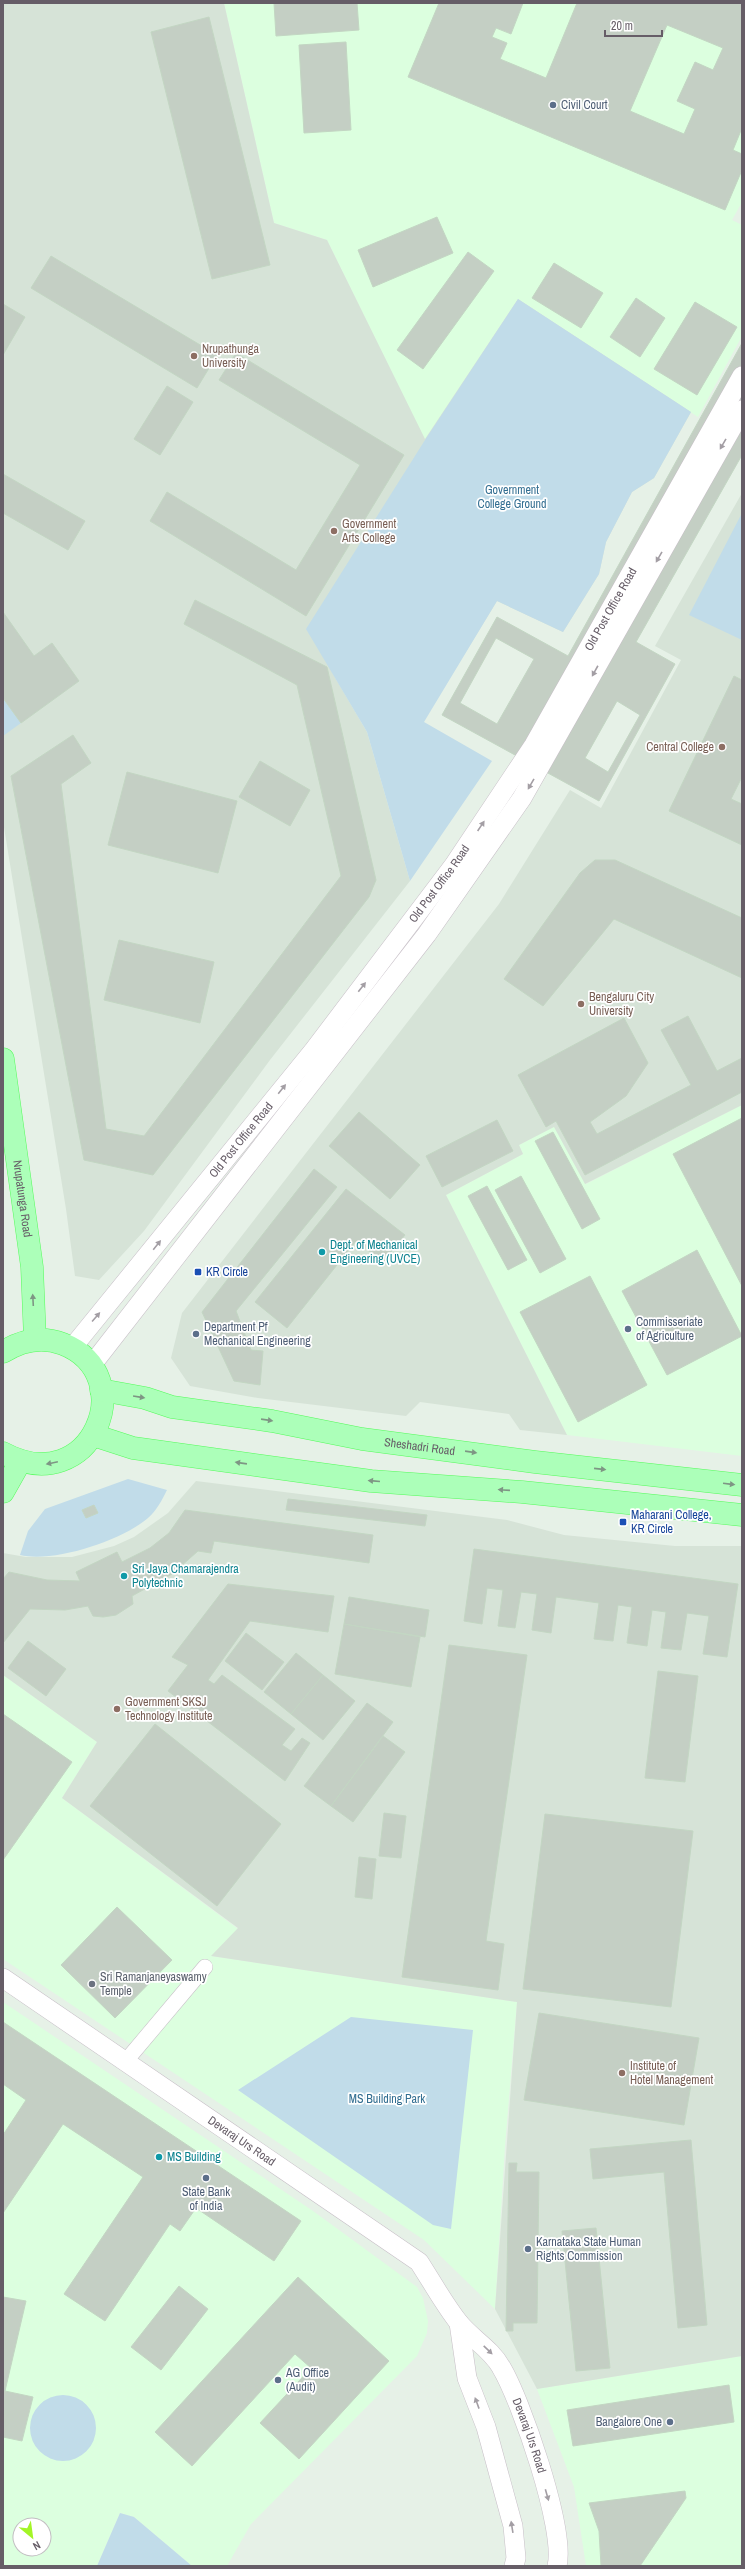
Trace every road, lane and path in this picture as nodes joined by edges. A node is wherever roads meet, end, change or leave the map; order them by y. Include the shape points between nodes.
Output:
1 (742, 376) edge
2 (742, 410) edge
3 (3, 1059) edge
4 (15, 1144) junction
5 (3, 1178) edge
6 (35, 1339) junction
7 (72, 1348) junction
8 (3, 1352) edge
9 (91, 1366) junction
10 (101, 1390) junction
11 (93, 1435) junction
12 (12, 1458) edge
13 (742, 1486) edge
14 (3, 1492) edge
15 (742, 1515) edge
16 (205, 1966) dead end
17 (3, 1978) edge
18 (126, 2062) junction
19 (460, 2323) junction
20 (514, 2566) edge
21 (557, 2566) edge

7 -> 1 street, Old Post Office Road via 314,1050 454,865 534,745
2 -> 9 street, Old Post Office Road via 522,798 427,934
3 - 4 main road, Nrupatunga Road
4 - 5 main road
6 -> 4 main road, Nrupatunga Road via 32,1267
6 - 7 main road via 55,1341
6 - 8 main road via 16,1344
7 - 9 main road
9 - 10 main road
10 - 11 main road via 101,1417
10 -> 13 main road, Sheshadri Road via 145,1398 172,1407 272,1421 362,1439
11 -> 12 main road via 80,1450 63,1461 42,1465
15 -> 11 main road via 522,1492 371,1481 133,1448
12 - 14 main road
16 - 18 street
17 - 18 street, Devaraj Urs Road
18 - 19 street, Devaraj Urs Road via 419,2262
20 -> 19 street, Devaraj Urs Road via 516,2558 513,2526 486,2427 468,2378
19 -> 21 street, Devaraj Urs Road via 494,2356 524,2414 556,2527

